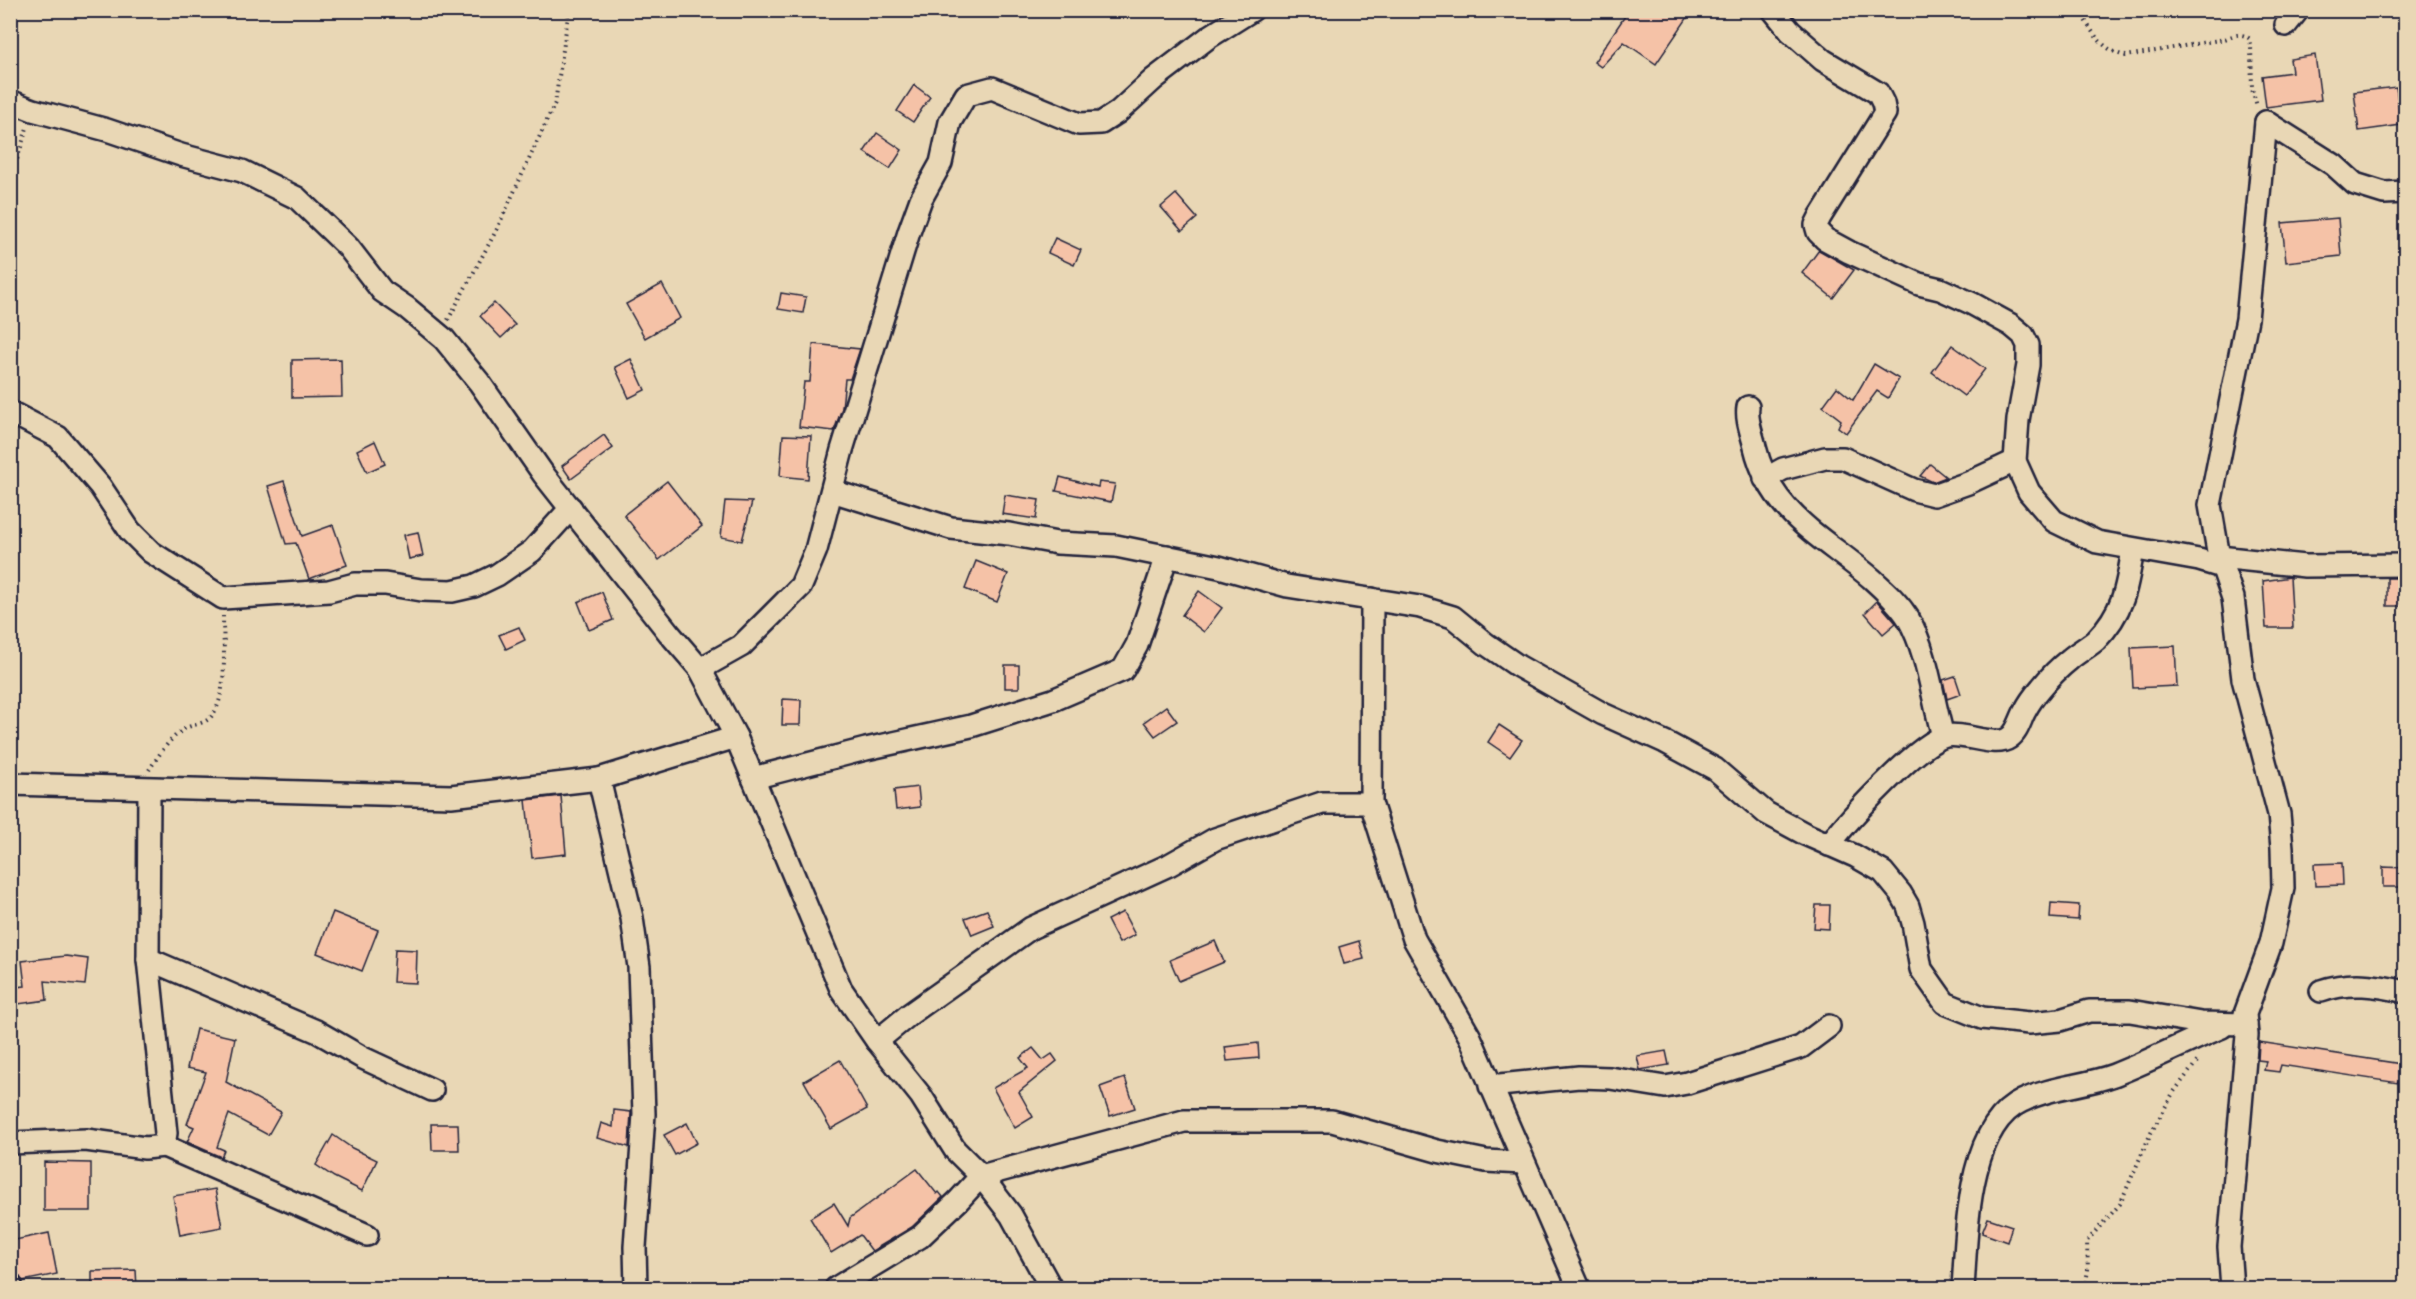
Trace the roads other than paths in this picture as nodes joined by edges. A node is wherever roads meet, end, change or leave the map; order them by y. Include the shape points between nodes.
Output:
1 (1252, 10) edge
2 (1773, 10) edge
3 (10, 101) edge
4 (2406, 192) edge
5 (1748, 407) dead end
6 (10, 412) edge
7 (2015, 461) junction
8 (1765, 479) junction
9 (832, 491) junction
10 (571, 508) junction
11 (2133, 549) junction
12 (1167, 556) junction
13 (2221, 562) junction
14 (2406, 565) edge
15 (1372, 599) junction
16 (700, 669) junction
17 (1943, 736) junction
18 (736, 737) junction
19 (753, 778) junction
20 (599, 779) junction
21 (10, 784) edge
22 (143, 789) junction
23 (1371, 803) junction
24 (1830, 844) junction
25 (148, 959) junction
26 (2321, 992) dead end
27 (2406, 992) edge
28 (2239, 1023) junction
29 (1830, 1026) dead end
30 (877, 1041) junction
31 (1491, 1086) junction
32 (432, 1090) dead end
33 (10, 1143) edge
34 (164, 1146) junction
35 (1524, 1162) junction
36 (981, 1176) junction
37 (367, 1235) dead end
38 (10, 1284) edge
39 (12, 1288) edge
40 (636, 1288) edge
41 (836, 1288) edge
42 (1051, 1288) edge
43 (1579, 1288) edge
44 (1963, 1288) edge
45 (2232, 1288) edge

1 - 9 street via 1209,37 1101,123 1079,124 992,88 966,95 950,122 941,163 909,232
2 - 7 street via 1823,60 1878,93 1883,103 1885,113 1820,217 1818,232 1859,256 1995,316 2023,335 2028,345 2028,365
3 - 10 street via 242,171 297,198 348,247 382,291 440,336 479,382
4 - 13 street via 2384,193 2355,184 2334,165 2266,122 2247,319 2210,505
5 - 8 street
6 - 10 street via 58,437 100,486 130,531 151,552 223,598 329,591 355,584 452,591 474,586 532,551
7 - 8 street via 1934,495 1844,458 1825,458 1782,469
7 - 11 street via 2029,492 2054,522 2097,542
8 - 17 street via 1792,516 1888,593 1907,617 1921,646
9 - 12 street via 951,528 1057,543 1116,546
9 - 16 street via 816,550 801,586 741,646
10 - 16 street
11 - 13 street
11 - 17 street via 2120,609 2095,641 2042,687 2010,737 2003,741 1956,734
12 - 15 street via 1287,586
12 - 19 street via 1137,645 1123,670 1053,699 970,726
13 - 14 street
13 - 28 street via 2233,598 2243,679 2279,814 2282,848 2283,888 2271,943
15 - 23 street
15 - 24 street via 1453,617 1518,666 1603,714 1715,769 1766,813
16 - 18 street
17 - 24 street via 1929,744 1872,797
18 - 19 street
18 - 20 street
19 - 30 street via 841,989
20 - 22 street via 451,796
20 - 40 street via 632,918 639,967 644,1114
21 - 22 street
22 - 25 street
23 - 30 street via 1322,803 1215,839 1169,866 1030,928
23 - 31 street via 1414,939 1470,1038
24 - 28 street via 1882,872 1901,894 1913,923 1921,969 1945,1003 1982,1018 2029,1023 2060,1020 2089,1011 2130,1011 2200,1023
25 - 32 street via 316,1031
25 - 34 street via 166,1133
26 - 27 street via 2338,986 2380,986
28 - 44 street via 2113,1075 2033,1095 2004,1115 1991,1130 1976,1165
28 - 45 street via 2247,1035 2229,1247
29 - 31 street via 1801,1047 1665,1087 1579,1077
30 - 36 street via 921,1096 955,1150
31 - 35 street
33 - 34 street via 86,1140 145,1148
34 - 37 street
35 - 36 street via 1486,1161 1437,1151 1332,1121 1184,1121
35 - 43 street
36 - 41 street via 920,1237
36 - 42 street via 1011,1215
38 - 39 street

